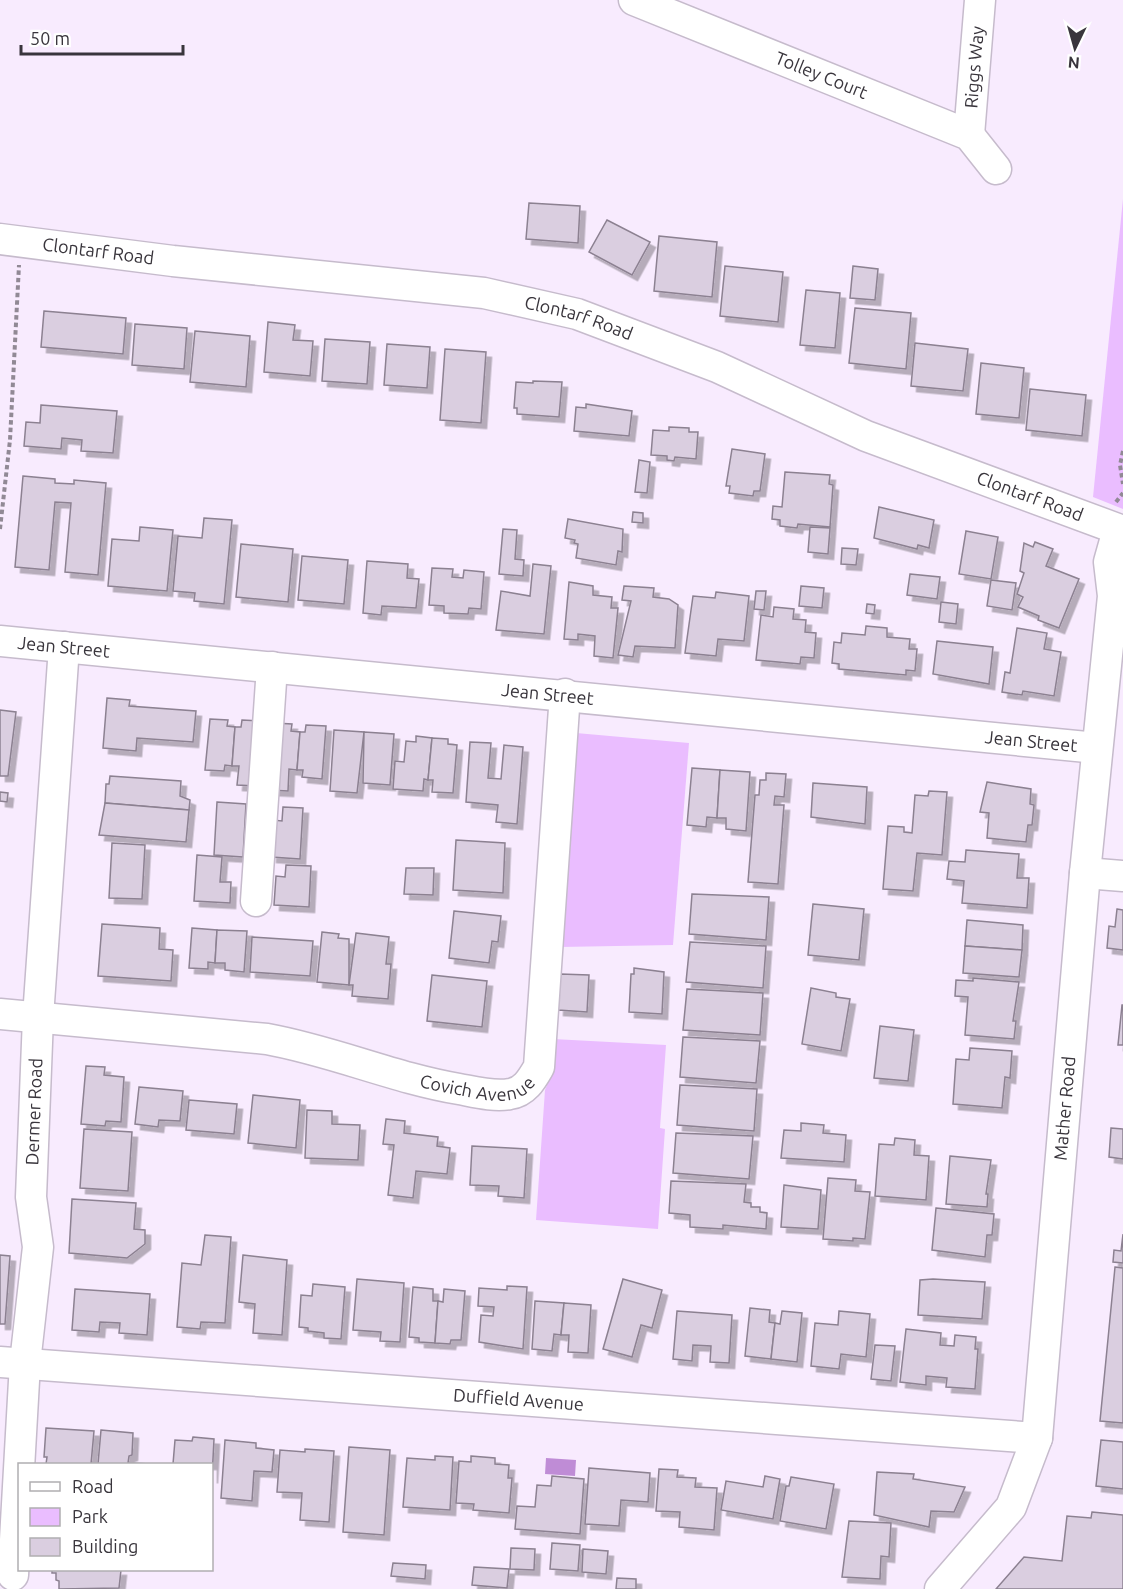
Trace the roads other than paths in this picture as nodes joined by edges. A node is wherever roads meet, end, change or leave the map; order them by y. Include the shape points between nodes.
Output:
1 (634, 0) edge
2 (980, 0) edge
3 (969, 135) junction
4 (996, 170) dead end
5 (0, 239) edge
6 (1120, 531) edge
7 (1118, 590) edge
8 (0, 641) edge
9 (64, 646) junction
10 (272, 667) junction
11 (565, 694) junction
12 (1097, 748) junction
13 (1085, 873) junction
14 (1123, 876) edge
15 (256, 901) dead end
16 (0, 1014) edge
17 (38, 1017) junction
18 (12, 1363) edge
19 (1037, 1438) junction
20 (13, 1575) dead end
21 (940, 1589) edge

1 - 3 street, Tolley Court
2 - 3 street, Riggs Way
3 - 4 street
5 - 6 street, Clontarf Road via 484,293 577,314 717,366 866,436
6 - 7 street, Mather Road via 1109,562
7 - 12 street, Mather Road
8 - 9 street, Jean Street
9 - 10 street, Jean Street
9 - 17 street, Dermer Road
10 - 11 street, Jean Street
10 - 15 street
11 - 12 street, Jean Street
11 - 17 street, Covich Avenue via 539,1067 529,1085 511,1094 483,1093 414,1081 310,1047 267,1039
12 - 13 street, Mather Road
13 - 14 street
13 - 19 street, Mather Road
16 - 17 street, Covich Avenue
17 - 18 street, Dermer Road via 31,1197 38,1247
18 - 19 street, Duffield Avenue
18 - 20 street, Dermer Road
19 - 21 street, Mather Road via 1011,1507

